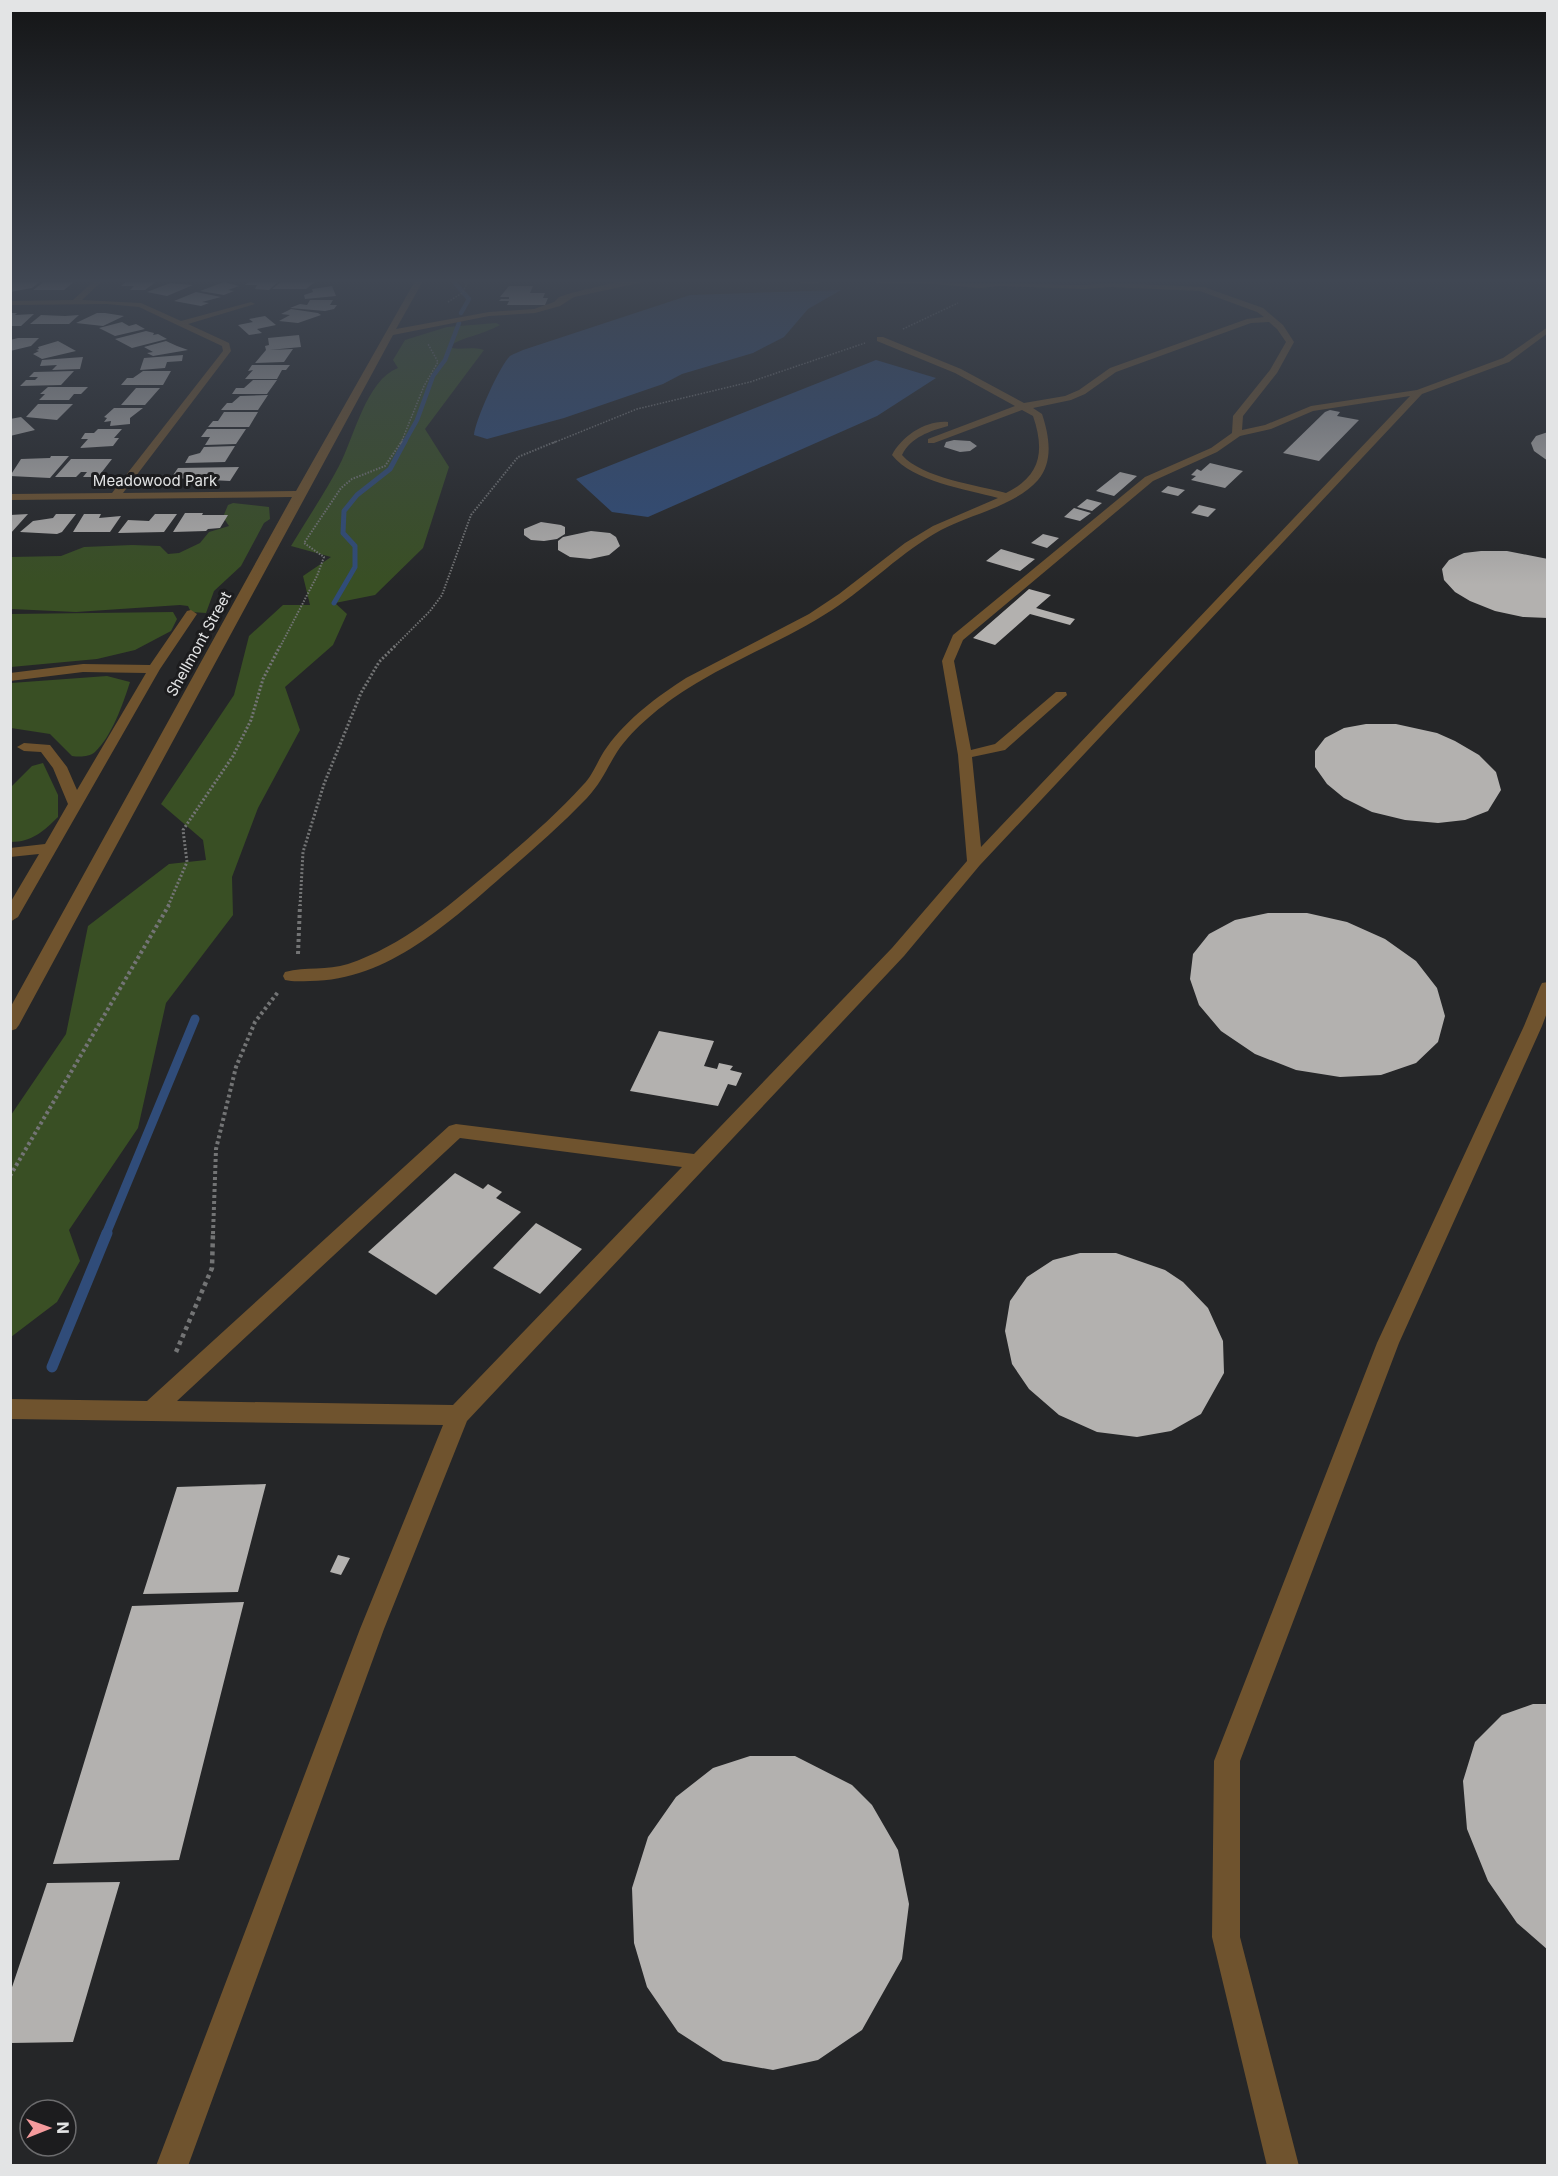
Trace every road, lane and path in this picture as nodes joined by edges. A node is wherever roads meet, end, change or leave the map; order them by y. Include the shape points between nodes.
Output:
1 (203, 383) edge
2 (362, 383) edge
3 (427, 383) edge
4 (748, 383) edge
5 (979, 383) edge
6 (1095, 383) edge
7 (1265, 383) edge
8 (1446, 383) edge
9 (1419, 392) junction
10 (1023, 406) junction
11 (992, 418) junction
12 (1237, 434) junction
13 (931, 441) dead end
14 (300, 494) junction
15 (115, 496) junction
16 (10, 497) edge
17 (1007, 497) junction
18 (190, 614) dead end
19 (154, 669) junction
20 (10, 677) edge
21 (1061, 695) dead end
22 (24, 747) dead end
23 (965, 754) junction
24 (75, 804) junction
25 (51, 848) junction
26 (10, 853) edge
27 (975, 862) junction
28 (10, 917) edge
29 (291, 976) junction
30 (1548, 987) edge
31 (10, 1025) edge
32 (699, 1162) junction
33 (10, 1176) edge
34 (175, 1356) dead end
35 (10, 1409) edge
36 (151, 1411) junction
37 (458, 1415) junction
38 (172, 2166) edge
39 (1283, 2166) edge

1 - 15 street
2 - 14 street, Shellmont Street
3 - 33 path via 413,420 389,462 378,471 349,481 304,543 324,557 317,576 263,679 251,720 233,756 183,830 187,862 169,904
4 - 29 path via 637,409 518,457 471,515 442,595 379,662 345,729 303,852 299,951
5 - 10 street
6 - 10 street via 1068,399
7 - 12 street via 1238,416
8 - 9 street
9 - 12 street via 1311,409 1268,427
9 - 27 street
10 - 11 street
10 - 17 street via 1037,414 1043,429 1043,460 1034,480
11 - 13 street
11 - 17 street via 961,421 921,432 899,448 897,455 900,462 917,471
12 - 23 street via 1214,450 1149,478 957,638 948,661
14 - 15 street, Meadowood Park
14 - 31 street, Shellmont Street
15 - 16 street, Meadowood Park
17 - 29 street via 938,527 904,548 831,606 688,682 635,724 612,749 597,779 563,817 437,923 397,949 356,967 324,975
18 - 19 street
19 - 20 street via 83,668
19 - 24 street
21 - 23 street via 1000,747
22 - 24 street via 45,748 60,767
23 - 27 street
24 - 25 street
25 - 26 street
25 - 28 street
27 - 32 street via 898,952
29 - 34 path via 255,1022 236,1067 216,1149 212,1268
30 - 39 street via 1388,1343 1227,1761 1226,1937
32 - 36 street via 456,1131
32 - 37 street
35 - 36 street
36 - 37 street
37 - 38 street via 372,1629

